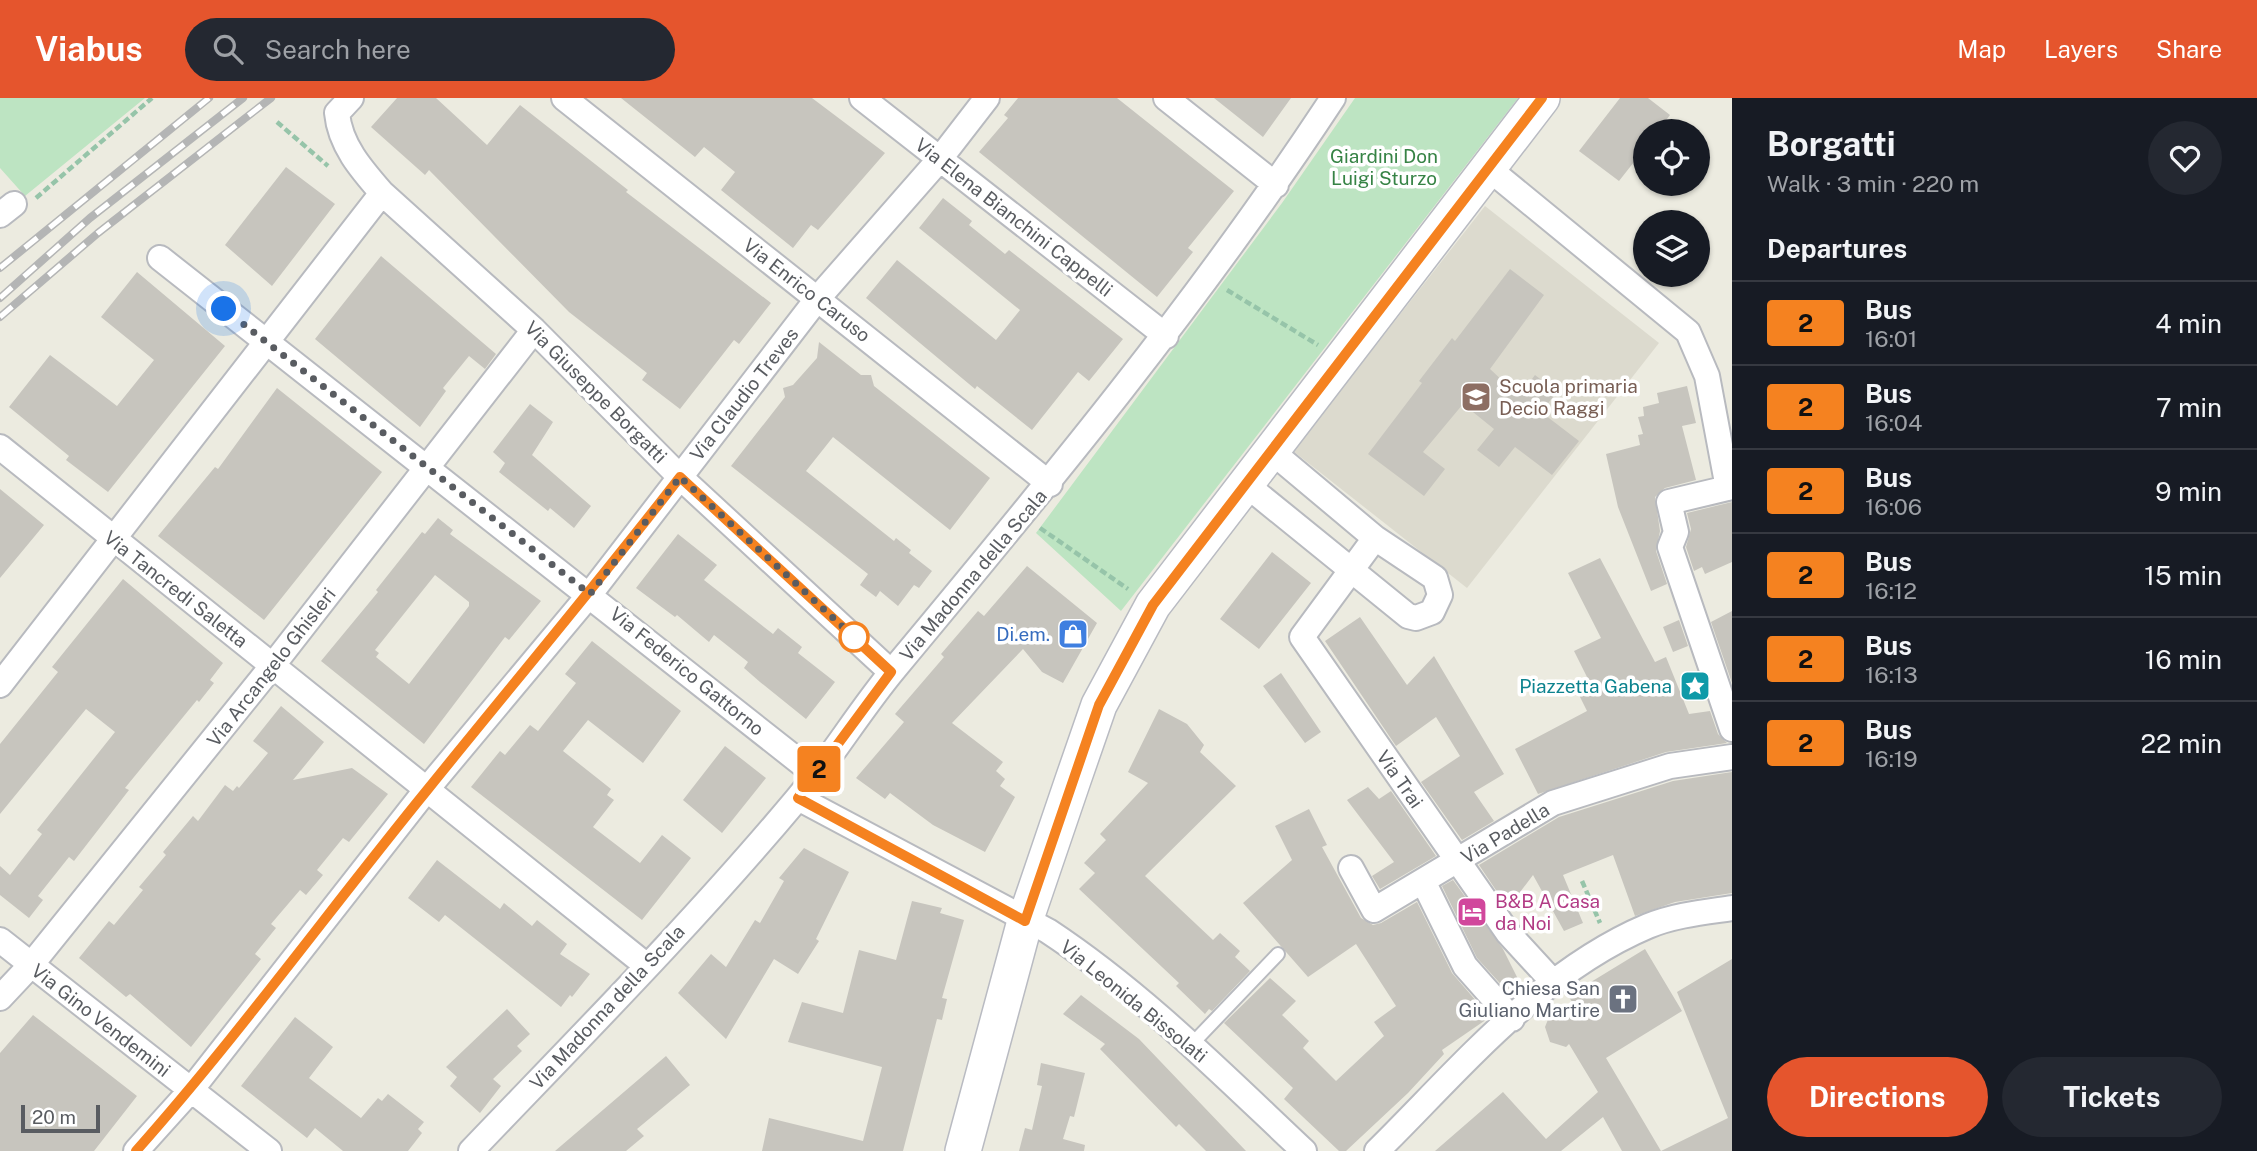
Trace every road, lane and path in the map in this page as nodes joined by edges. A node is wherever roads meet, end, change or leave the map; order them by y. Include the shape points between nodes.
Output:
1 (152, 98) edge
2 (351, 98) edge
3 (564, 98) edge
4 (862, 98) edge
5 (987, 98) edge
6 (1166, 98) edge
7 (1333, 98) edge
8 (1542, 98) edge
9 (277, 122) dead end
10 (939, 160) junction
11 (360, 168) junction
12 (1488, 169) junction
13 (1276, 185) junction
14 (382, 193) junction
15 (7, 210) edge
16 (160, 258) dead end
17 (1208, 278) junction
18 (818, 298) junction
19 (534, 330) junction
20 (1167, 336) junction
21 (267, 343) junction
22 (1340, 358) junction
23 (0, 447) edge
24 (1270, 450) junction
25 (427, 467) junction
26 (680, 477) junction
27 (1244, 483) junction
28 (1050, 484) junction
29 (1730, 488) edge
30 (1037, 526) dead end
31 (1375, 538) junction
32 (113, 540) junction
33 (1350, 569) junction
34 (1130, 590) dead end
35 (590, 594) junction
36 (274, 665) junction
37 (891, 672) junction
38 (0, 685) edge
39 (1732, 729) edge
40 (1732, 757) edge
41 (815, 774) junction
42 (427, 789) junction
43 (798, 798) junction
44 (1458, 862) junction
45 (1351, 868) dead end
46 (1582, 881) dead end
47 (1424, 883) junction
48 (1732, 908) edge
49 (1025, 921) junction
50 (0, 940) edge
51 (1609, 947) junction
52 (1278, 954) dead end
53 (31, 965) junction
54 (648, 967) junction
55 (1553, 983) junction
56 (0, 998) edge
57 (1512, 1019) junction
58 (1191, 1045) junction
59 (191, 1090) junction
60 (136, 1151) edge
61 (269, 1151) edge
62 (471, 1151) edge
63 (963, 1151) edge
64 (1304, 1151) edge
65 (1377, 1151) edge

1 - 15 path via 27,206
2 - 11 street, Via Giuseppe Borgatti via 337,113 339,132
3 - 18 street, Via Enrico Caruso
4 - 10 street, Via Elena Bianchini Cappelli
5 - 10 street, Via Claudio Treves
6 - 13 street
7 - 13 street, Via Madonna della Scala
8 - 12 main road
9 - 11 path via 343,178
10 - 18 street, Via Claudio Treves
10 - 20 street, Via Elena Bianchini Cappelli
11 - 14 street, Via Giuseppe Borgatti
12 - 22 main road
12 - 29 street via 1695,342 1707,376
13 - 17 street, Via Madonna della Scala
14 - 19 street, Via Giuseppe Borgatti
14 - 21 street
16 - 21 street, Via Federico Gattorno
17 - 20 street, Via Madonna della Scala
17 - 22 path
18 - 26 street, Via Claudio Treves
18 - 28 street, Via Enrico Caruso
19 - 25 street, Via Arcangelo Ghisleri
19 - 26 street, Via Giuseppe Borgatti
20 - 28 street, Via Madonna della Scala
21 - 25 street, Via Federico Gattorno
21 - 32 street
22 - 24 main road
23 - 32 street, Via Tancredi Saletta
24 - 27 main road
24 - 31 street
25 - 35 street, Via Federico Gattorno
25 - 36 street, Via Arcangelo Ghisleri
26 - 35 street, Via Claudio Treves
26 - 37 street, Via Giuseppe Borgatti
27 - 33 street
27 - 49 main road via 1153,605 1099,705
28 - 37 street, Via Madonna della Scala
29 - 39 street via 1669,502 1676,532 1670,547
30 - 34 path
31 - 33 street, Via Trai
31 - 33 street via 1435,578 1440,595 1432,612 1408,616
32 - 36 street, Via Tancredi Saletta
32 - 38 street
33 - 44 street, Via Trai via 1302,637
35 - 41 street, Via Federico Gattorno
35 - 42 street, Via Claudio Treves
36 - 42 street, Via Tancredi Saletta
36 - 53 street, Via Arcangelo Ghisleri
37 - 41 street, Via Madonna della Scala
40 - 44 street, Via Padella via 1670,766 1552,803
41 - 43 street, Via Madonna della Scala
42 - 54 street, Via Tancredi Saletta
42 - 59 street, Via Claudio Treves
43 - 49 street, Via Leonida Bissolati
43 - 54 street, Via Madonna della Scala
44 - 47 street, Via Padella
44 - 55 street, Via Trai via 1508,933
45 - 47 street, Via Padella via 1374,910
46 - 51 path
47 - 57 street via 1465,966
48 - 51 street via 1649,925
49 - 58 street, Via Leonida Bissolati via 1087,957
49 - 63 main road
50 - 53 street, Via Gino Vendemini
51 - 55 street
52 - 58 lane
53 - 56 street, Via Arcangelo Ghisleri
53 - 59 street, Via Gino Vendemini
54 - 62 street, Via Madonna della Scala
55 - 57 street
57 - 65 street
58 - 64 street, Via Leonida Bissolati
59 - 60 street, Via Claudio Treves
59 - 61 street, Via Gino Vendemini

